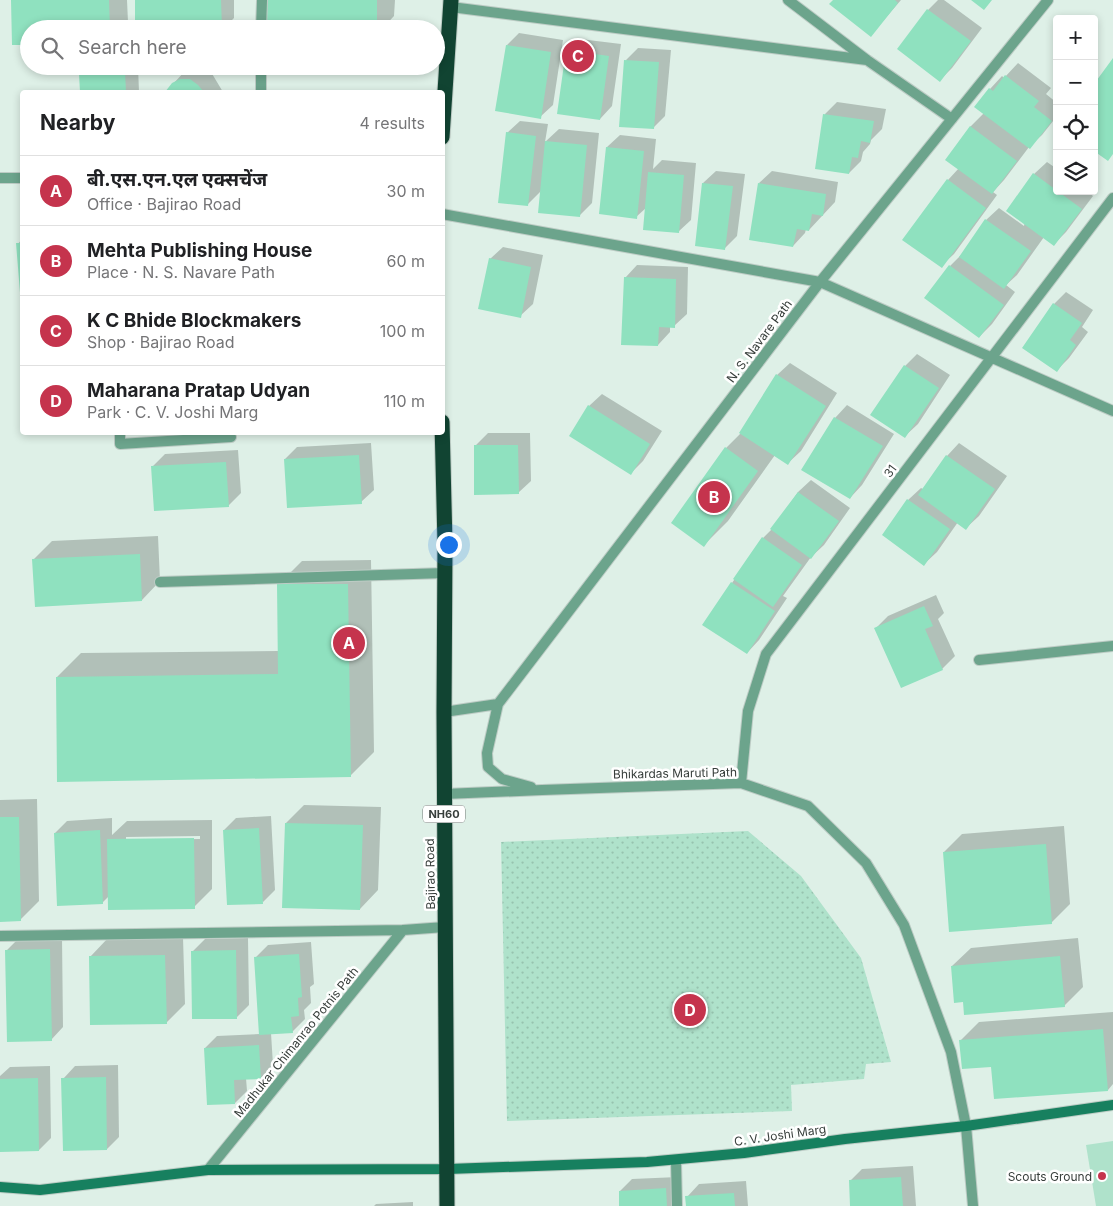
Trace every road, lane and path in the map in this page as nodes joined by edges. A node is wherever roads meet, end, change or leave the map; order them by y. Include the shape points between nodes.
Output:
1 (262, 0) edge
2 (788, 0) edge
3 (1048, 0) edge
4 (451, 3) edge
5 (261, 20) edge
6 (867, 60) junction
7 (261, 75) edge
8 (260, 90) edge
9 (445, 92) edge
10 (952, 119) junction
11 (0, 178) edge
12 (20, 178) edge
13 (1113, 198) edge
14 (445, 215) edge
15 (820, 282) junction
16 (992, 357) junction
17 (1113, 411) edge
18 (120, 435) edge
19 (442, 435) edge
20 (230, 436) dead end
21 (445, 573) junction
22 (160, 582) dead end
23 (1113, 646) edge
24 (979, 660) dead end
25 (498, 704) junction
26 (444, 712) junction
27 (741, 783) junction
28 (542, 790) junction
29 (444, 794) junction
30 (445, 927) junction
31 (403, 930) junction
32 (0, 936) edge
33 (1113, 1105) edge
34 (966, 1126) junction
35 (676, 1160) junction
36 (448, 1169) junction
37 (208, 1170) junction
38 (0, 1187) edge
39 (447, 1206) edge
40 (677, 1206) edge
41 (973, 1206) edge

1 - 5 street
2 - 6 street
3 - 10 street, N. S. Navare Path
4 - 6 street
4 - 9 highway
6 - 10 street
7 - 8 street
10 - 15 street, N. S. Navare Path
11 - 12 street
13 - 16 street, 31
14 - 15 street
15 - 16 street
15 - 25 street, N. S. Navare Path
16 - 17 street
16 - 27 street, 31 via 766,654 748,711
18 - 20 street via 120,444
19 - 21 highway, Bajirao Road / NH60
21 - 22 street
21 - 26 highway, Bajirao Road / NH60
23 - 24 street
25 - 26 street
25 - 28 street, N. S. Navare Path via 486,753 488,766 502,779
26 - 29 highway, Bajirao Road / NH60
27 - 28 street, Bhikardas Maruti Path
27 - 34 street, Bhikardas Maruti Path via 808,806 866,863 904,926 951,1052
28 - 29 street, Bhikardas Maruti Path
29 - 30 highway, Bajirao Road / NH60
30 - 31 street
30 - 36 highway, Bajirao Road / NH60
31 - 32 street
31 - 37 street, Madhukar Chimanrao Potnis Path
33 - 34 street, C. V. Joshi Marg
34 - 35 street, C. V. Joshi Marg
34 - 41 street, Bhikardas Maruti Path
35 - 36 street, C. V. Joshi Marg
35 - 40 street
36 - 37 street
36 - 39 highway, Bajirao Road / NH60
37 - 38 street via 40,1190

